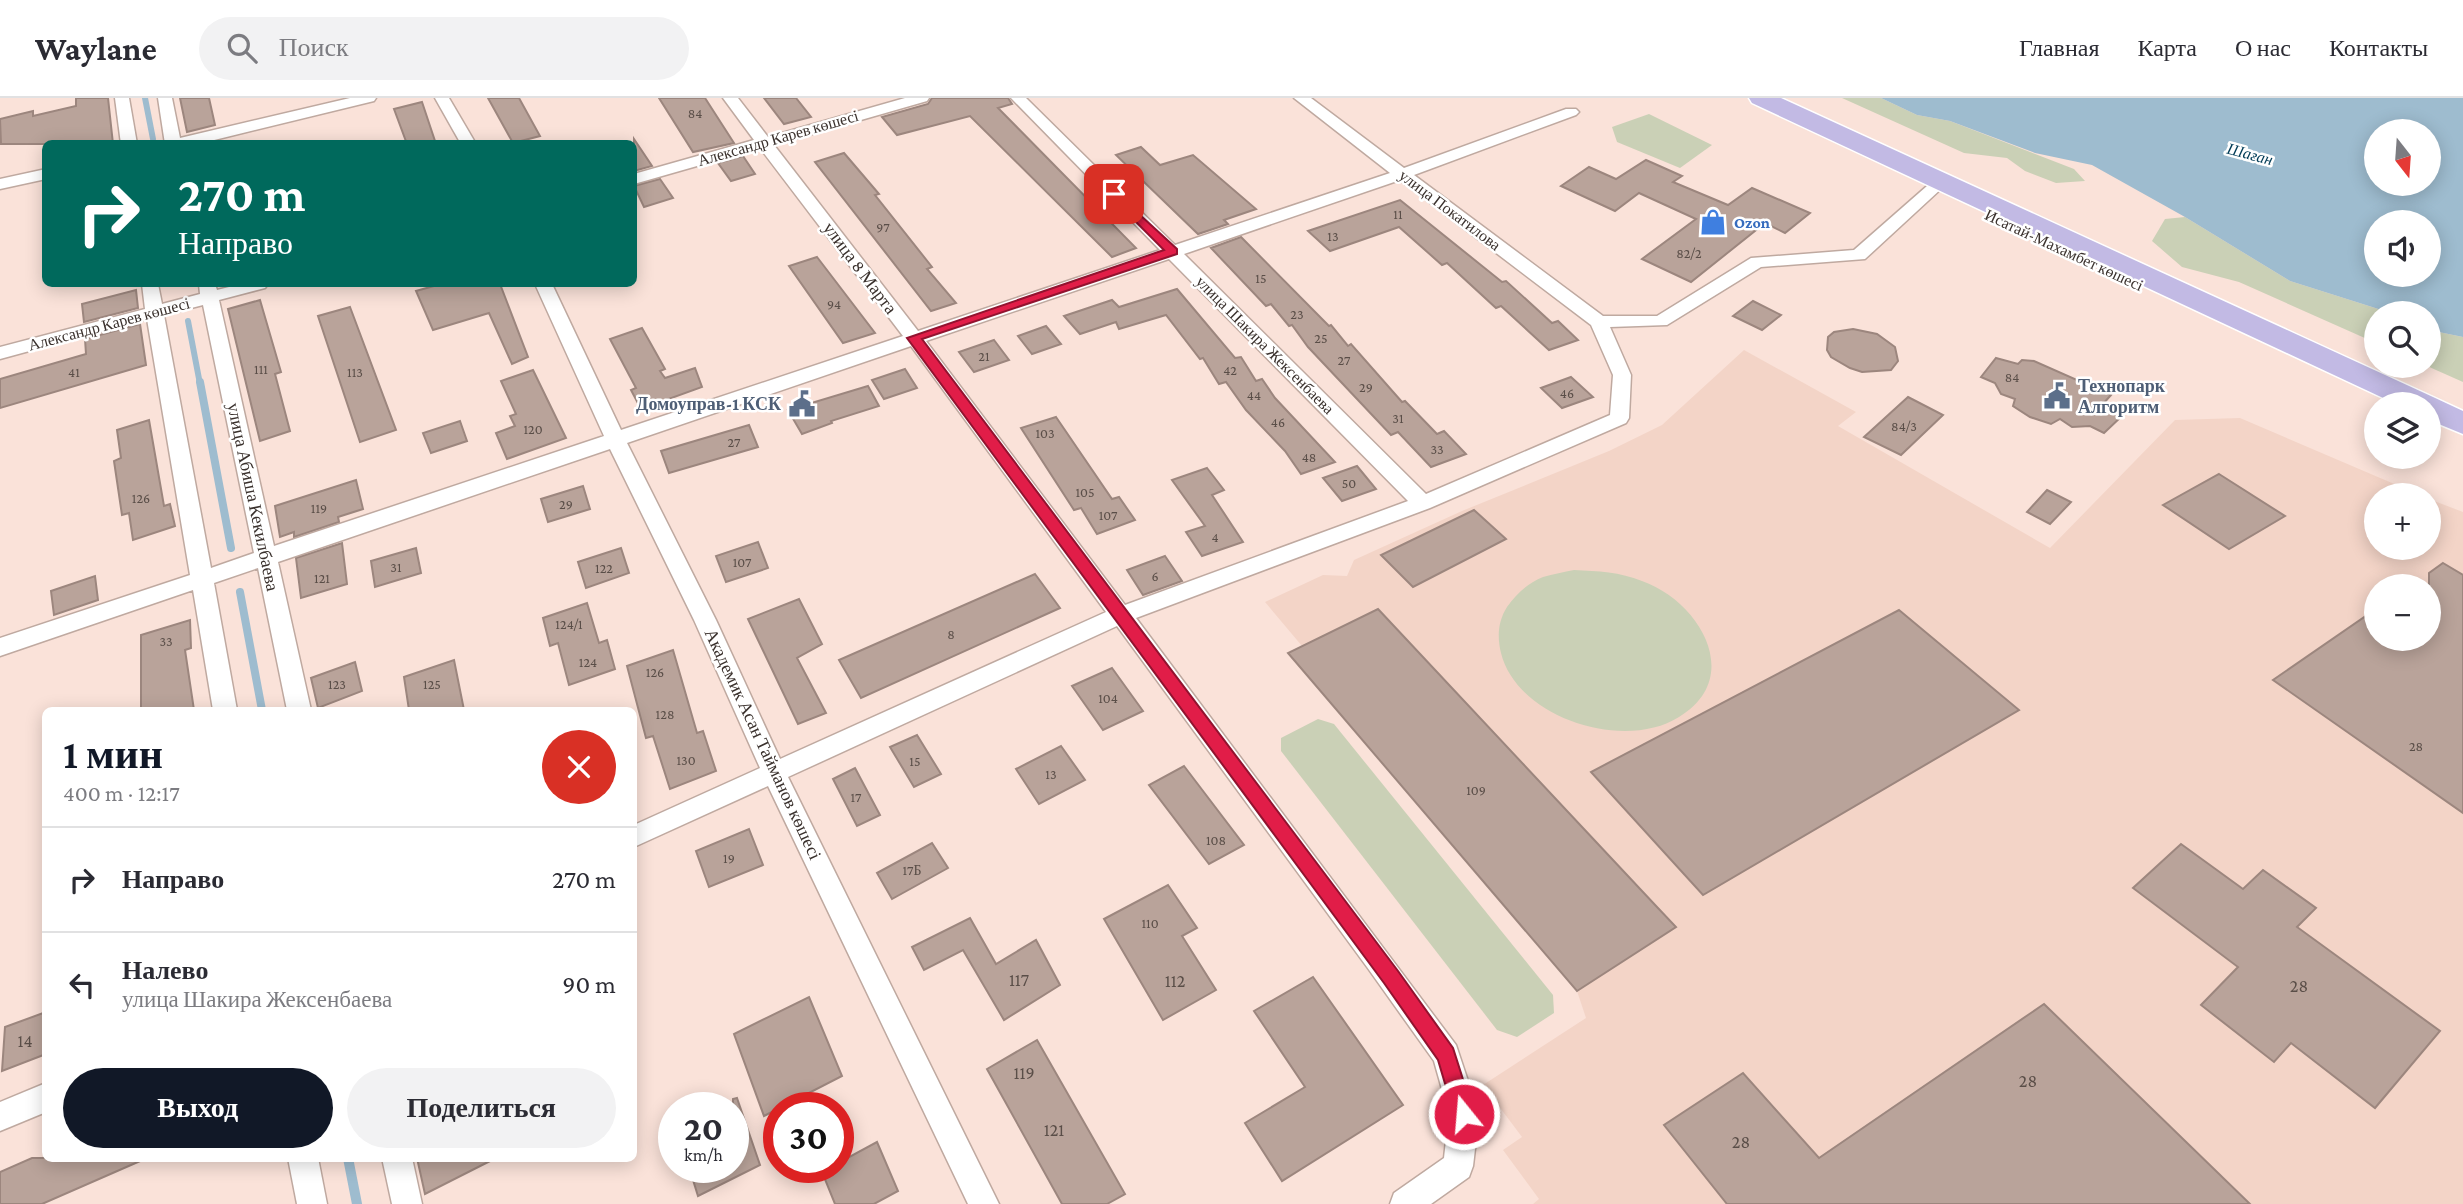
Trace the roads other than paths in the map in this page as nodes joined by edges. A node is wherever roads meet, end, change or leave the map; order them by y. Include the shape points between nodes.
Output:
1 (122, 98) edge
2 (165, 98) edge
3 (369, 98) edge
4 (442, 98) edge
5 (730, 98) edge
6 (922, 98) edge
7 (1018, 98) edge
8 (1301, 98) edge
9 (1735, 98) edge
10 (1761, 98) edge
11 (1571, 112) dead end
12 (128, 140) edge
13 (174, 140) edge
14 (192, 140) edge
15 (467, 140) edge
16 (764, 142) junction
17 (1404, 174) junction
18 (42, 175) edge
19 (637, 178) edge
20 (0, 184) edge
21 (1933, 189) junction
22 (1172, 252) junction
23 (150, 287) edge
24 (234, 287) edge
25 (543, 287) edge
26 (209, 290) edge
27 (154, 311) junction
28 (1599, 322) junction
29 (914, 338) junction
30 (0, 353) edge
31 (2365, 392) edge
32 (2396, 392) edge
33 (2441, 414) edge
34 (2463, 424) edge
35 (2441, 428) edge
36 (2463, 438) edge
37 (615, 441) junction
38 (1423, 503) junction
39 (266, 559) junction
40 (203, 577) junction
41 (1121, 615) junction
42 (0, 647) edge
43 (225, 707) edge
44 (298, 707) edge
45 (775, 773) junction
46 (637, 835) edge
47 (42, 1099) edge
48 (0, 1117) edge
49 (304, 1162) edge
50 (398, 1162) edge
51 (312, 1204) edge
52 (407, 1204) edge
53 (984, 1204) edge
54 (1405, 1204) edge

1 - 12 street
2 - 13 street
3 - 14 street
4 - 15 street
5 - 16 street, улица 8 Марта
6 - 16 street, Александр Карев көшесі
7 - 22 street, улица Шакира Жексенбаева
8 - 17 street, улица Покатилова
9 - 21 main road, Исатай-Махамбет көшесі
10 - 32 main road
11 - 17 street
16 - 19 street, Александр Карев көшесі
16 - 29 street, улица 8 Марта
17 - 22 street
17 - 28 street, улица Покатилова
18 - 20 street
21 - 28 street via 1859,255 1757,262 1661,321
21 - 31 main road, Исатай-Махамбет көшесі
22 - 29 street
22 - 38 street, улица Шакира Жексенбаева
23 - 27 street
24 - 26 street, Александр Карев көшесі
25 - 37 street, Академик Асан Тайманов көшесі
26 - 27 street, Александр Карев көшесі
26 - 39 street, улица Абиша Кекилбаева
27 - 30 street, Александр Карев көшесі
27 - 40 street
28 - 38 street via 1622,375 1619,418
29 - 37 street
29 - 41 street, улица 8 Марта
33 - 34 main road
35 - 36 main road
37 - 39 street
37 - 45 street, Академик Асан Тайманов көшесі
38 - 41 street
39 - 40 street
39 - 44 street, улица Абиша Кекилбаева
40 - 42 street
40 - 43 street
41 - 45 street
41 - 54 street, улица 8 Марта via 1446,1055 1464,1114 1458,1166
45 - 46 street
45 - 53 street, Академик Асан Тайманов көшесі
47 - 48 street
49 - 51 street
50 - 52 street

